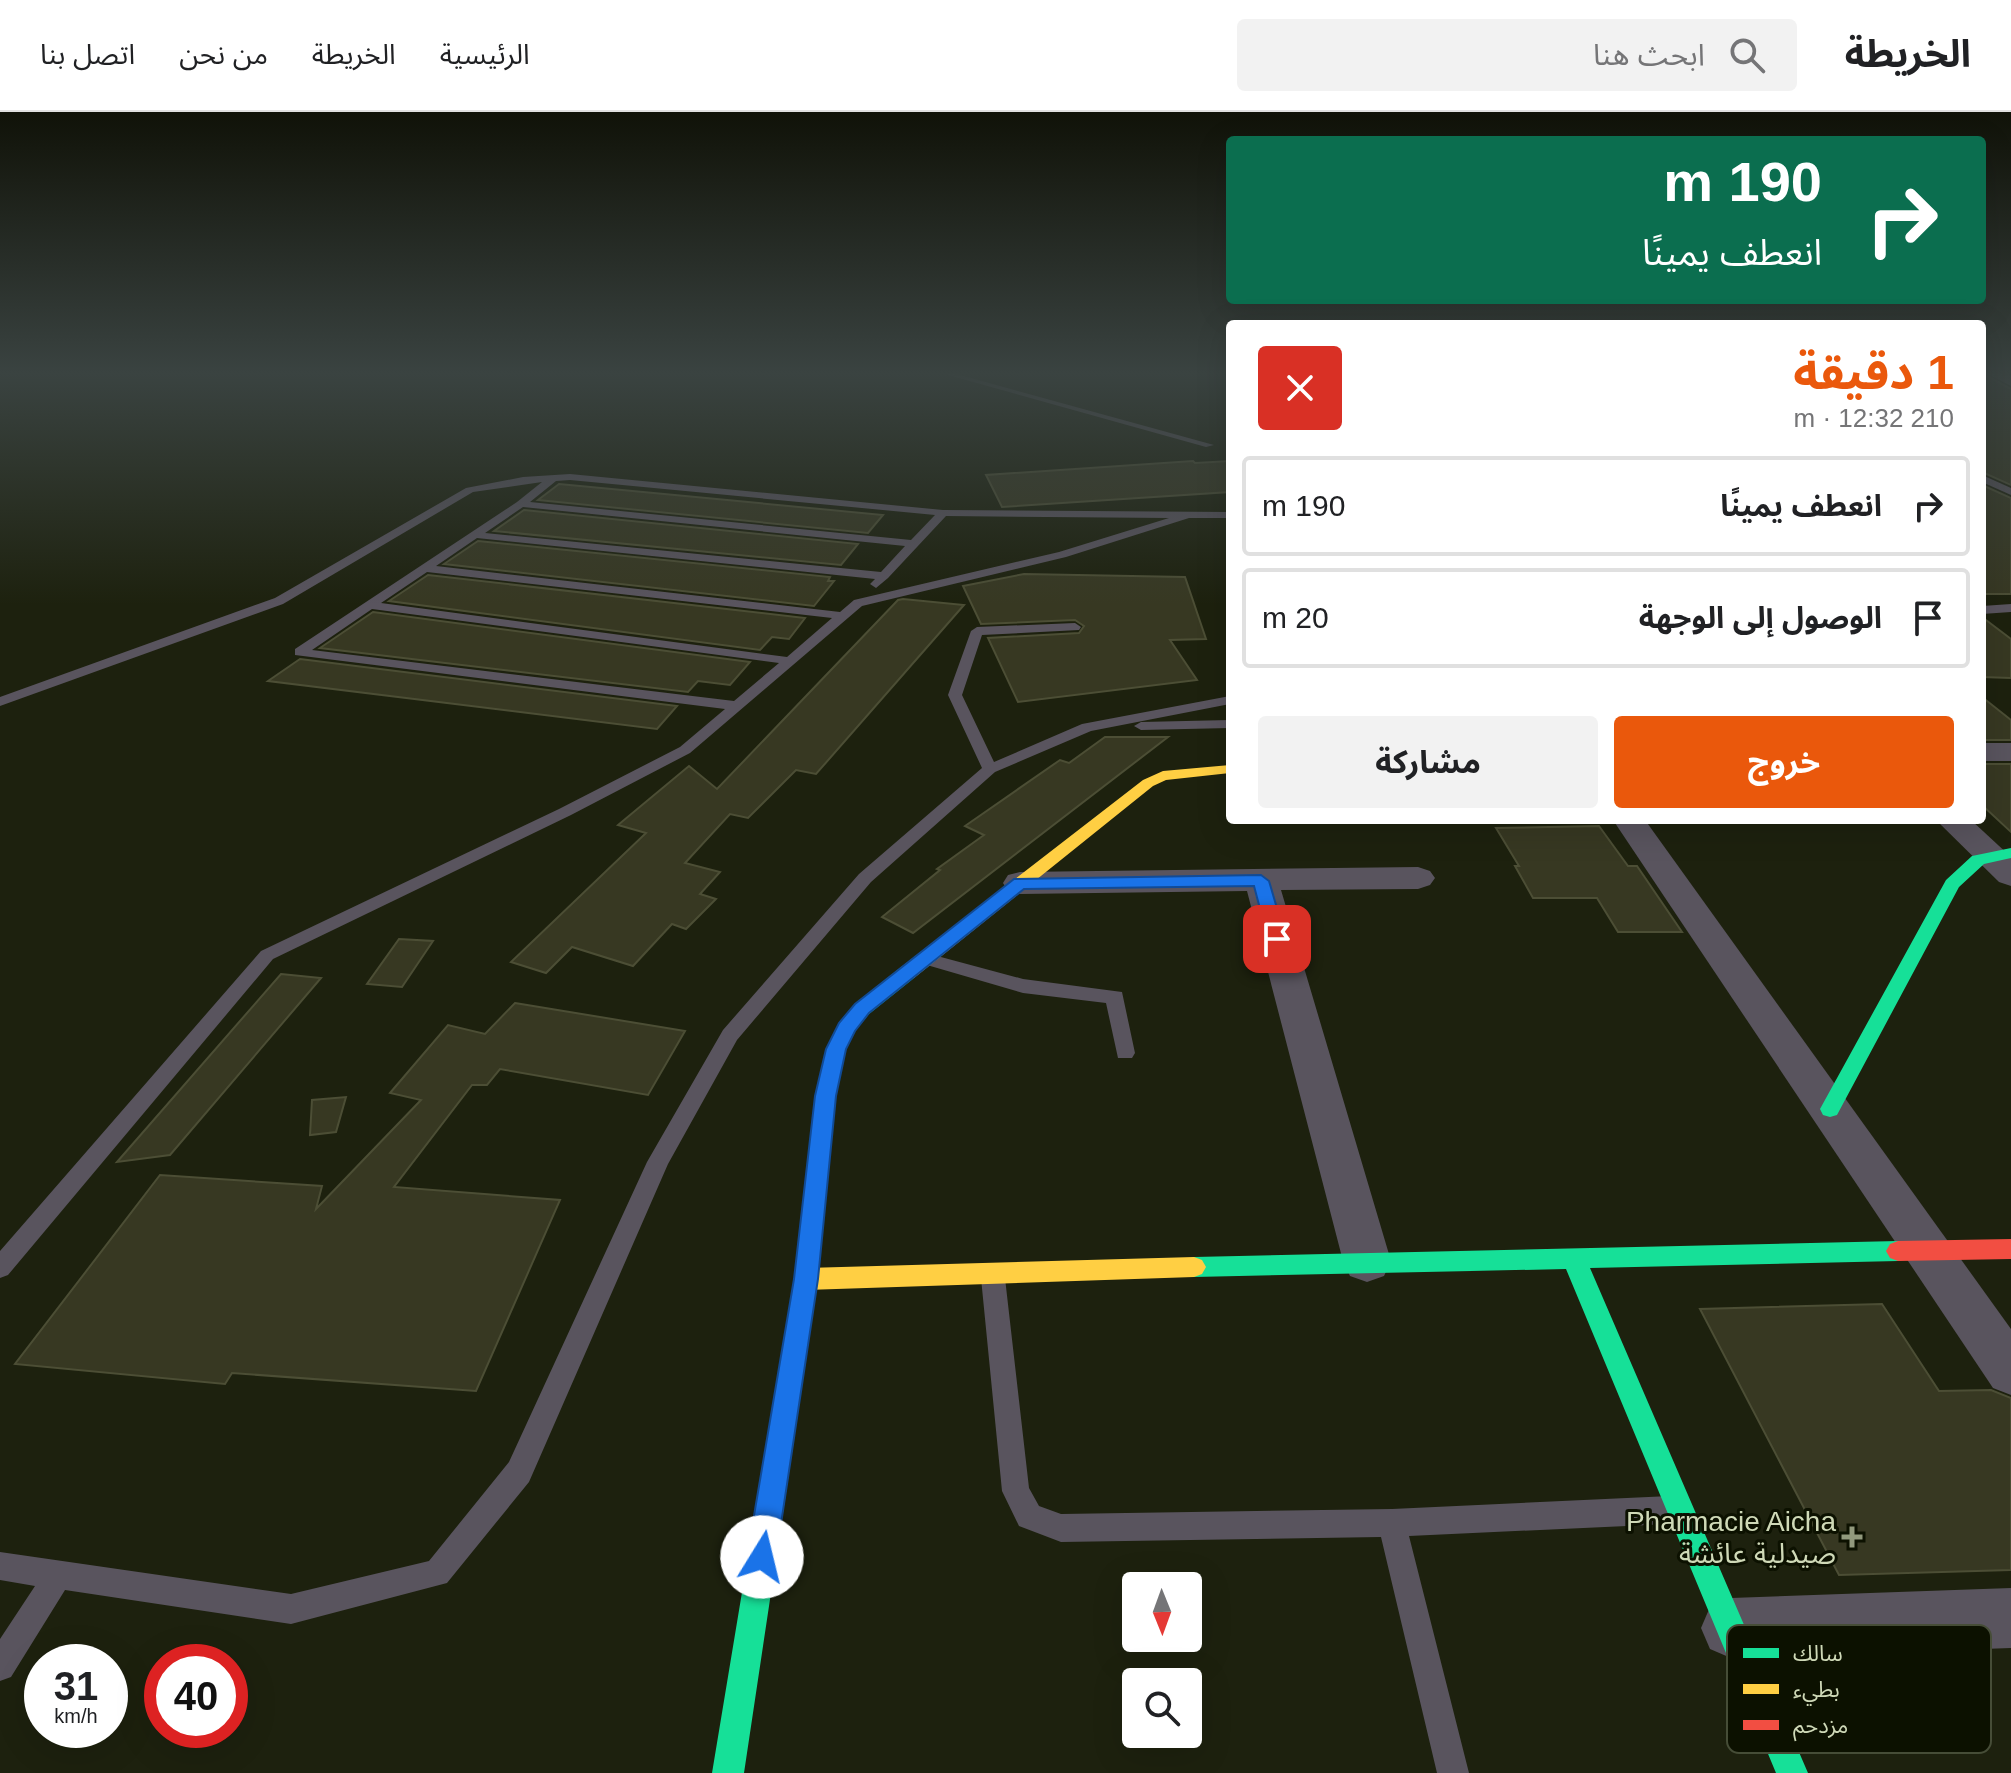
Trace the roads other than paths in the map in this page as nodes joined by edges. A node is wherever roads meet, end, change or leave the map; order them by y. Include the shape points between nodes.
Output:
1 (553, 478) junction
2 (1986, 480) edge
3 (2011, 492) edge
4 (521, 504) junction
5 (943, 513) junction
6 (1226, 515) edge
7 (1185, 516) junction
8 (475, 535) junction
9 (914, 544) junction
10 (424, 568) junction
11 (884, 576) junction
12 (858, 603) junction
13 (369, 605) junction
14 (2011, 608) edge
15 (1986, 610) edge
16 (843, 616) junction
17 (1075, 627) dead end
18 (790, 661) junction
19 (1226, 701) edge
20 (0, 702) edge
21 (738, 706) junction
22 (1226, 724) edge
23 (1087, 727) junction
24 (1986, 752) edge
25 (2011, 752) edge
26 (990, 769) junction
27 (1226, 769) edge
28 (1632, 824) edge
29 (1957, 824) edge
30 (2003, 860) edge
31 (1418, 878) dead end
32 (1261, 881) junction
33 (1020, 883) junction
34 (926, 959) junction
35 (1125, 1053) dead end
36 (1830, 1109) junction
37 (1928, 1249) junction
38 (2011, 1249) edge
39 (1574, 1259) junction
40 (1367, 1261) junction
41 (0, 1268) edge
42 (992, 1273) junction
43 (806, 1279) junction
44 (2011, 1371) edge
45 (1681, 1509) junction
46 (1392, 1523) junction
47 (0, 1566) edge
48 (59, 1574) junction
49 (2011, 1618) edge
50 (1730, 1625) edge
51 (1815, 1625) edge
52 (0, 1666) edge
53 (1784, 1753) edge
54 (728, 1773) edge
55 (1453, 1773) edge
56 (1792, 1773) edge

1 - 4 lane
1 - 5 lane
1 - 20 lane via 470,490 279,601
2 - 3 lane
4 - 8 lane
4 - 9 lane
5 - 7 lane
5 - 9 lane
6 - 7 lane
7 - 12 lane via 1062,555
8 - 10 lane
8 - 11 lane
9 - 11 lane
10 - 13 lane
10 - 16 lane
11 - 12 lane
12 - 16 lane
13 - 18 lane
13 - 21 lane via 300,652
14 - 15 lane
16 - 18 lane
17 - 26 lane via 977,631 955,695
18 - 21 lane
19 - 23 lane
21 - 41 lane via 685,750 267,955
22 - 23 lane
23 - 26 lane
24 - 25 street
26 - 48 lane via 865,878 730,1035 658,1162 519,1472 437,1573 291,1609
27 - 33 street via 1163,776 1148,783
28 - 36 street
29 - 30 street
30 - 36 street via 1968,864 1952,884
31 - 32 street
32 - 33 street
32 - 40 street
33 - 34 street
34 - 35 lane via 1023,986 1115,997
34 - 43 street via 862,1009 836,1049 825,1096
36 - 37 street
37 - 38 street
37 - 39 street
37 - 44 street
39 - 40 street
39 - 45 street
40 - 42 street
42 - 43 street
42 - 46 lane via 1016,1491 1029,1516 1061,1528
43 - 54 street
45 - 46 lane
45 - 50 street
46 - 55 lane
47 - 48 lane
48 - 52 lane
49 - 51 street
53 - 56 street

